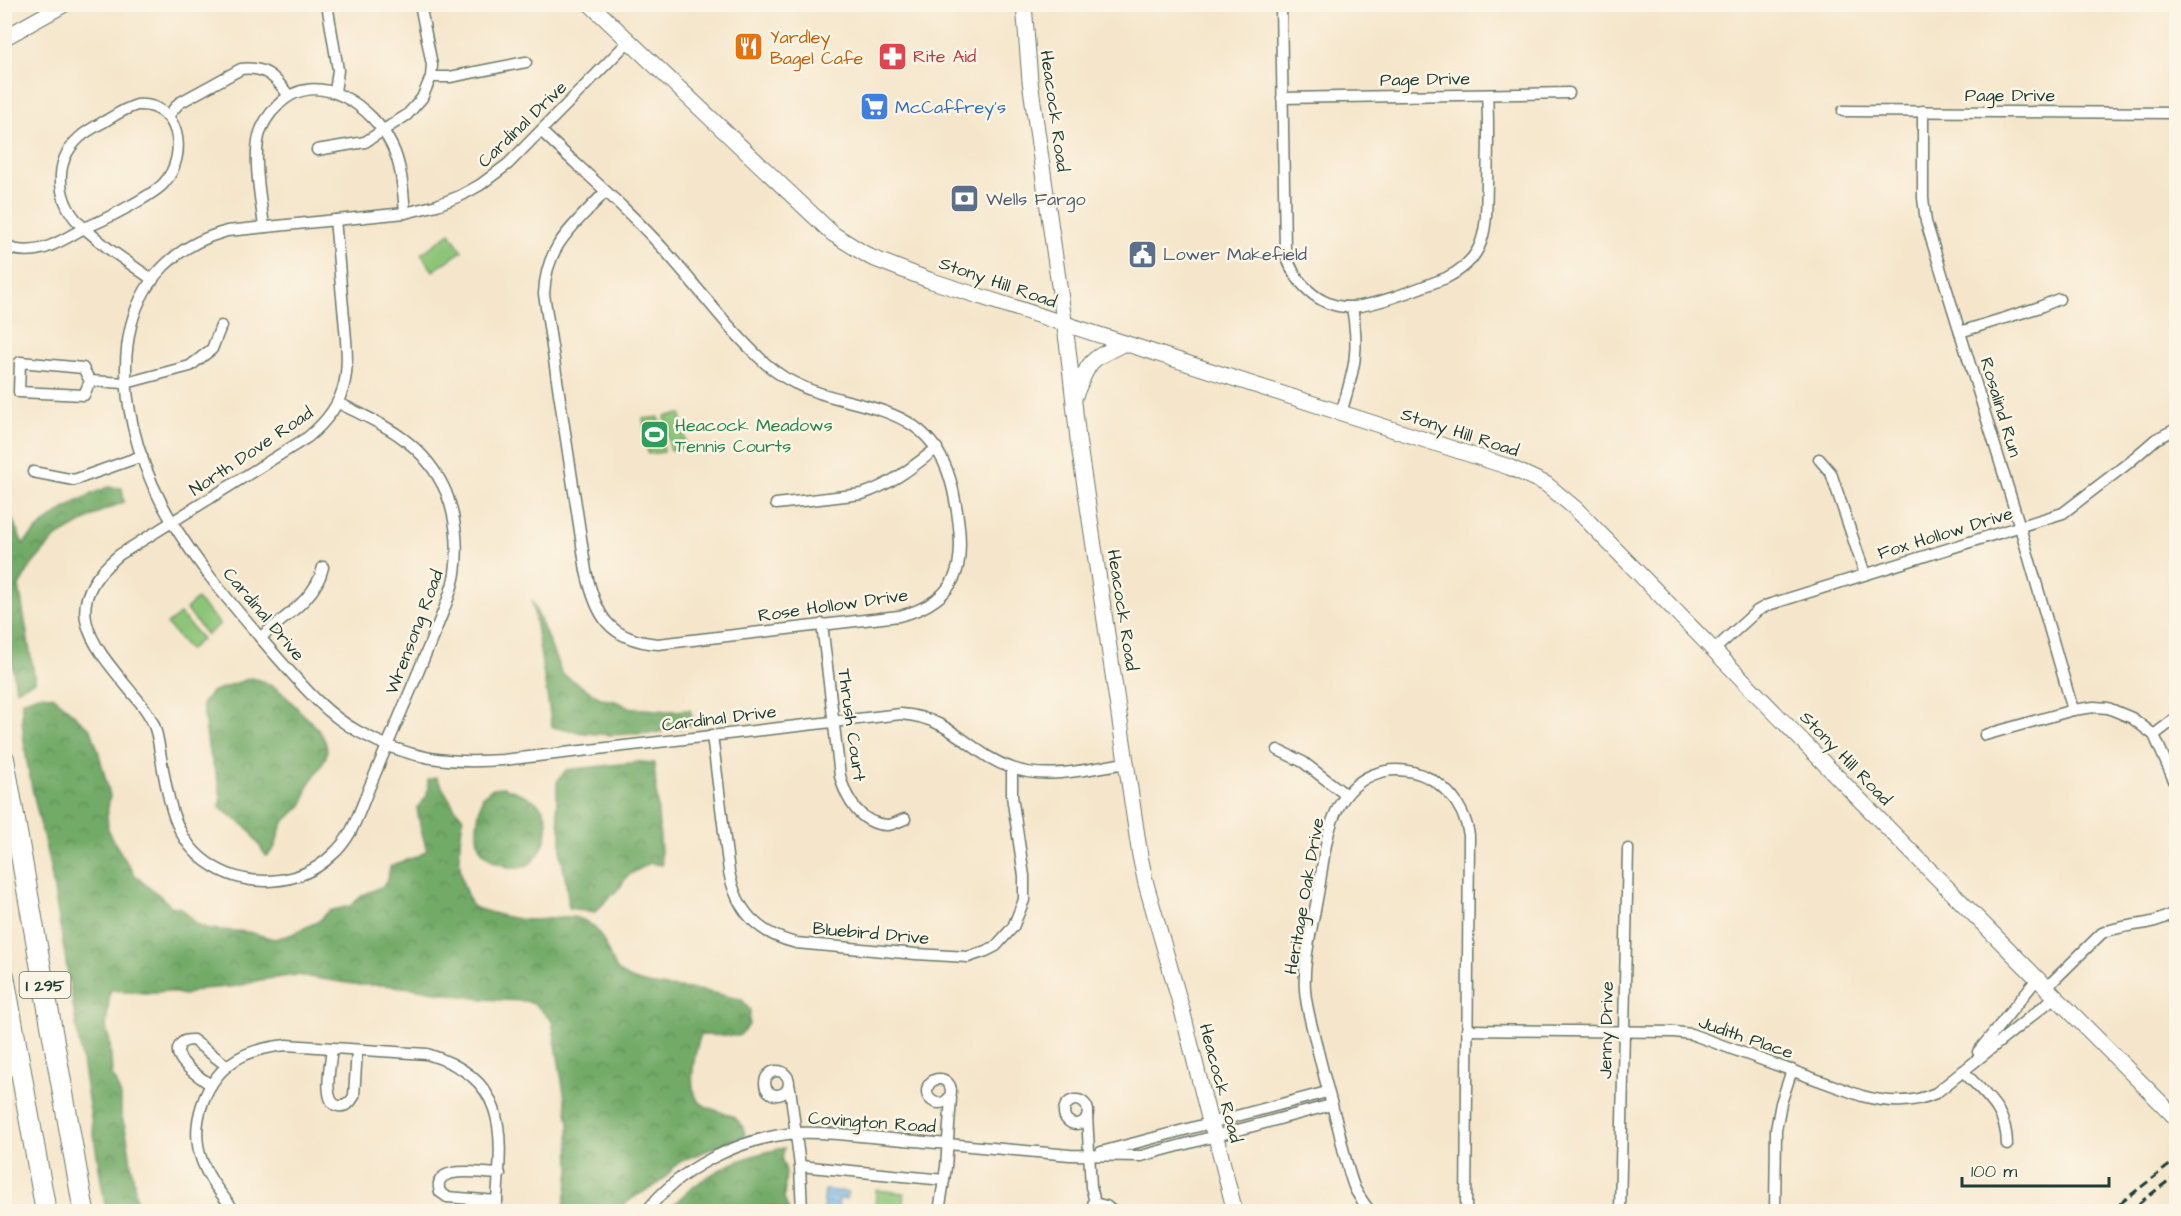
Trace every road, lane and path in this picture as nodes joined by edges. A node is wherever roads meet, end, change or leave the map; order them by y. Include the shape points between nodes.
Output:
1 (65, 4) edge
2 (327, 4) edge
3 (420, 4) edge
4 (590, 4) edge
5 (1024, 4) edge
6 (1281, 4) edge
7 (4, 38) edge
8 (629, 41) junction
9 (526, 62) dead end
10 (431, 76) junction
11 (335, 92) junction
12 (1569, 93) dead end
13 (1487, 95) junction
14 (289, 96) junction
15 (1282, 98) junction
16 (1843, 111) dead end
17 (1923, 111) junction
18 (2176, 113) edge
19 (168, 116) junction
20 (384, 131) junction
21 (541, 131) junction
22 (317, 150) dead end
23 (605, 192) junction
24 (405, 213) junction
25 (335, 220) junction
26 (264, 227) junction
27 (84, 228) junction
28 (4, 246) edge
29 (153, 280) junction
30 (2059, 299) dead end
31 (1352, 307) junction
32 (1065, 325) junction
33 (221, 327) dead end
34 (1960, 332) junction
35 (1123, 344) junction
36 (90, 381) junction
37 (126, 383) junction
38 (1074, 399) junction
39 (338, 403) junction
40 (1341, 413) junction
41 (2176, 429) edge
42 (937, 448) junction
43 (142, 456) junction
44 (1819, 459) dead end
45 (33, 472) dead end
46 (776, 504) dead end
47 (173, 522) junction
48 (2020, 527) junction
49 (323, 567) dead end
50 (1865, 574) junction
51 (822, 624) junction
52 (261, 637) junction
53 (1714, 650) junction
54 (2073, 710) junction
55 (2176, 718) edge
56 (835, 722) junction
57 (712, 735) junction
58 (1985, 735) dead end
59 (2154, 735) junction
60 (387, 746) junction
61 (1278, 750) dead end
62 (4, 759) edge
63 (1127, 763) junction
64 (1012, 769) junction
65 (2176, 785) edge
66 (1346, 795) junction
67 (905, 819) dead end
68 (1628, 849) dead end
69 (2176, 911) edge
70 (4, 976) edge
71 (2046, 988) junction
72 (1467, 1030) junction
73 (1623, 1031) junction
74 (332, 1048) junction
75 (357, 1050) junction
76 (227, 1066) junction
77 (1792, 1070) junction
78 (1963, 1071) junction
79 (211, 1085) junction
80 (790, 1088) dead end
81 (1327, 1092) junction
82 (951, 1098) dead end
83 (1331, 1105) junction
84 (1087, 1116) dead end
85 (2176, 1118) edge
86 (1213, 1129) junction
87 (796, 1134) junction
88 (946, 1143) junction
89 (2007, 1145) dead end
90 (1089, 1155) junction
91 (800, 1166) junction
92 (500, 1174) junction
93 (944, 1180) junction
94 (497, 1206) edge
95 (1092, 1207) edge
96 (46, 1212) edge
97 (84, 1212) edge
98 (235, 1212) edge
99 (646, 1212) edge
100 (802, 1212) edge
101 (939, 1212) edge
102 (1114, 1212) edge
103 (1235, 1212) edge
104 (1370, 1212) edge
105 (1466, 1212) edge
106 (1620, 1212) edge
107 (1775, 1212) edge

1 - 7 street
2 - 11 street via 338,70
3 - 10 street
4 - 8 street, Stony Hill Road
5 - 32 street, Heacock Road via 1030,81
6 - 15 street
8 - 21 street, Cardinal Drive
8 - 32 street, Stony Hill Road via 777,183 851,246 903,270
9 - 10 street via 450,77
10 - 20 street via 418,104
11 - 14 street via 310,90
11 - 20 street via 361,106
12 - 13 street, Page Drive
13 - 15 street, Page Drive
13 - 31 street via 1486,219 1473,256 1446,278
14 - 19 street via 273,75 261,69 241,69 179,102
14 - 26 street via 266,120 259,139
15 - 31 street via 1287,261 1308,291 1332,304
16 - 17 street, Page Drive
17 - 18 street, Page Drive
17 - 34 street, Rosalind Run via 1925,214
19 - 27 street via 175,126 178,146 165,182
19 - 27 street via 149,106 132,106 92,129 72,146 62,168 62,191 68,210
20 - 22 street via 365,142
20 - 24 street via 397,159
21 - 23 street, Rose Hollow Drive
21 - 24 street, Cardinal Drive via 508,164 475,189
23 - 42 street, Rose Hollow Drive via 658,243 774,370 798,384 899,417 923,432
23 - 51 street, Rose Hollow Drive via 553,252 545,275 544,294 586,571 596,609 621,634 658,644
24 - 25 street, Cardinal Drive
25 - 26 street, Cardinal Drive
25 - 39 street, North Dove Road via 348,359
26 - 29 street, Cardinal Drive via 226,231 203,239 178,253
27 - 28 street via 33,252
27 - 29 street
29 - 37 street, Cardinal Drive via 131,322 125,356
30 - 34 street
31 - 40 street via 1356,360
32 - 35 street, Stony Hill Road
32 - 38 street, Heacock Road
33 - 37 street via 212,349 196,363
34 - 48 street, Rosalind Run
35 - 38 street via 1088,364
35 - 40 street, Stony Hill Road
36 - 36 street via 83,368 20,362 19,392 84,395
36 - 37 street
37 - 43 street, Cardinal Drive
38 - 63 street, Heacock Road
39 - 47 street, North Dove Road via 308,437
39 - 60 street, Wrensong Road via 386,426 412,444 436,474 454,521 457,555 451,589
40 - 53 street, Stony Hill Road via 1509,467 1546,484 1576,509
41 - 48 street, Fox Hollow Drive via 2156,439 2063,513
42 - 46 street via 874,490
42 - 51 street, Rose Hollow Drive via 950,478 960,542 957,568 948,587 934,602 909,614
43 - 45 street via 74,480
43 - 47 street, Cardinal Drive
44 - 50 street via 1832,473
47 - 52 street, Cardinal Drive via 196,557
47 - 60 street, North Dove Road via 104,568 91,587 86,612 95,645 141,703 154,726 174,818 197,854 219,870 246,880 293,878 320,866 350,832
48 - 50 street, Fox Hollow Drive
48 - 54 street, Rosalind Run
49 - 52 street via 315,589
50 - 53 street, Fox Hollow Drive via 1768,605
51 - 56 street, Thrush Court
52 - 60 street, Cardinal Drive via 323,708 357,732
53 - 71 street, Stony Hill Road
54 - 58 street
54 - 59 street via 2108,708 2132,718
55 - 59 street
56 - 57 street, Cardinal Drive
56 - 64 street, Cardinal Drive via 912,715 949,729
56 - 67 street, Thrush Court via 840,776 851,804 860,814 880,824 891,825
57 - 60 street, Cardinal Drive via 470,762 433,760
57 - 64 street, Bluebird Drive via 734,893 757,925 778,938 796,943 968,957 996,946 1020,915 1024,894
59 - 65 street
61 - 66 street via 1303,762
62 - 97 highway, I 295
63 - 64 street, Cardinal Drive via 1069,772
63 - 86 street, Heacock Road via 1146,885
66 - 72 street, Heritage Oak Drive via 1366,779 1387,772 1412,771 1434,780 1458,802 1469,835
66 - 81 street, Heritage Oak Drive via 1328,841 1305,970 1307,1004
68 - 73 street, Jenny Drive
69 - 71 street via 2152,923 2102,933
70 - 96 highway, I 295
71 - 78 street, Judith Place
71 - 78 street, Judith Place
71 - 85 street, Stony Hill Road
72 - 73 street, Judith Place
72 - 105 street, Heritage Oak Drive
73 - 77 street, Judith Place via 1691,1035
73 - 106 street, Jenny Drive
74 - 75 street
74 - 75 street via 328,1097 338,1107 351,1102 354,1096
74 - 76 street via 267,1047
75 - 92 street via 427,1054 470,1074 495,1111 501,1139
76 - 79 street
76 - 79 street via 196,1041 180,1045 181,1061
77 - 78 street, Judith Place via 1890,1102 1936,1093
77 - 107 street via 1777,1124
78 - 89 street via 2000,1112
79 - 98 street via 198,1119 199,1151 210,1179
80 - 87 street, Covington Road
81 - 83 street, Heritage Oak Drive
81 - 86 street
82 - 88 street, Covington Road
83 - 86 street
83 - 104 street, Heritage Oak Drive via 1352,1180
84 - 90 street
86 - 90 street, Covington Road via 1141,1156
86 - 103 street, Heacock Road
87 - 88 street, Covington Road
87 - 91 street
87 - 99 street, Covington Road via 729,1150 685,1176
88 - 90 street, Covington Road
88 - 93 street, Covington Road
90 - 95 street
91 - 93 street
91 - 100 street
92 - 94 street
92 - 94 street via 448,1173 438,1184 447,1197
93 - 101 street, Covington Road
95 - 102 street via 1106,1206

